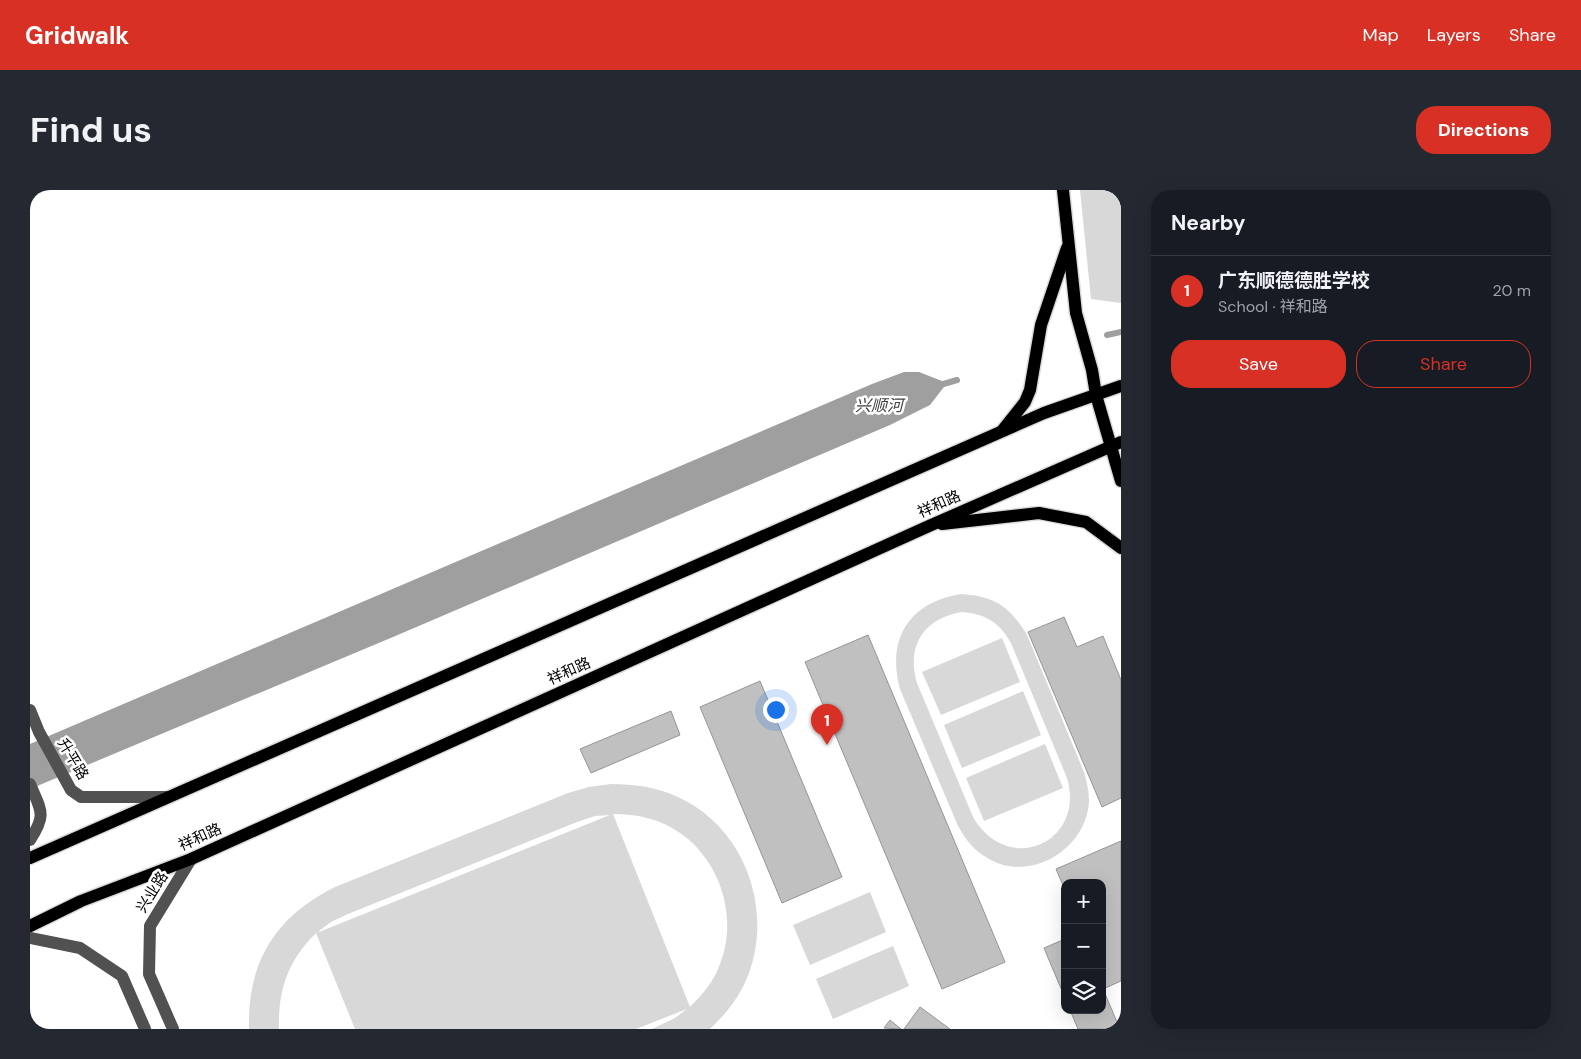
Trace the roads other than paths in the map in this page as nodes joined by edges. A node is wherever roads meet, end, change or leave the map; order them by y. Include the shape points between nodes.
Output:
1 (1063, 190) edge
2 (1069, 243) junction
3 (1121, 386) edge
4 (1096, 395) junction
5 (1000, 433) junction
6 (1116, 445) edge
7 (1121, 482) edge
8 (929, 526) junction
9 (1121, 548) edge
10 (30, 710) edge
11 (30, 784) edge
12 (168, 797) junction
13 (30, 840) edge
14 (30, 858) edge
15 (191, 859) junction
16 (30, 926) edge
17 (30, 938) edge
18 (145, 1029) edge
19 (173, 1029) edge

1 - 2 main road
2 - 4 main road via 1076,313
2 - 5 main road via 1041,325 1030,390 1025,402
3 - 4 main road
4 - 5 main road
4 - 6 main road
5 - 12 main road
6 - 7 main road
6 - 8 main road, 祥和路
8 - 9 main road via 1039,514 1086,522
8 - 15 main road, 祥和路
10 - 12 street, 升平路 via 71,790 81,797
11 - 13 street via 41,812 40,825
12 - 14 main road
15 - 16 main road, 祥和路 via 81,901
15 - 19 street, 兴业路 via 150,926 149,974
17 - 18 street via 80,948 122,976

